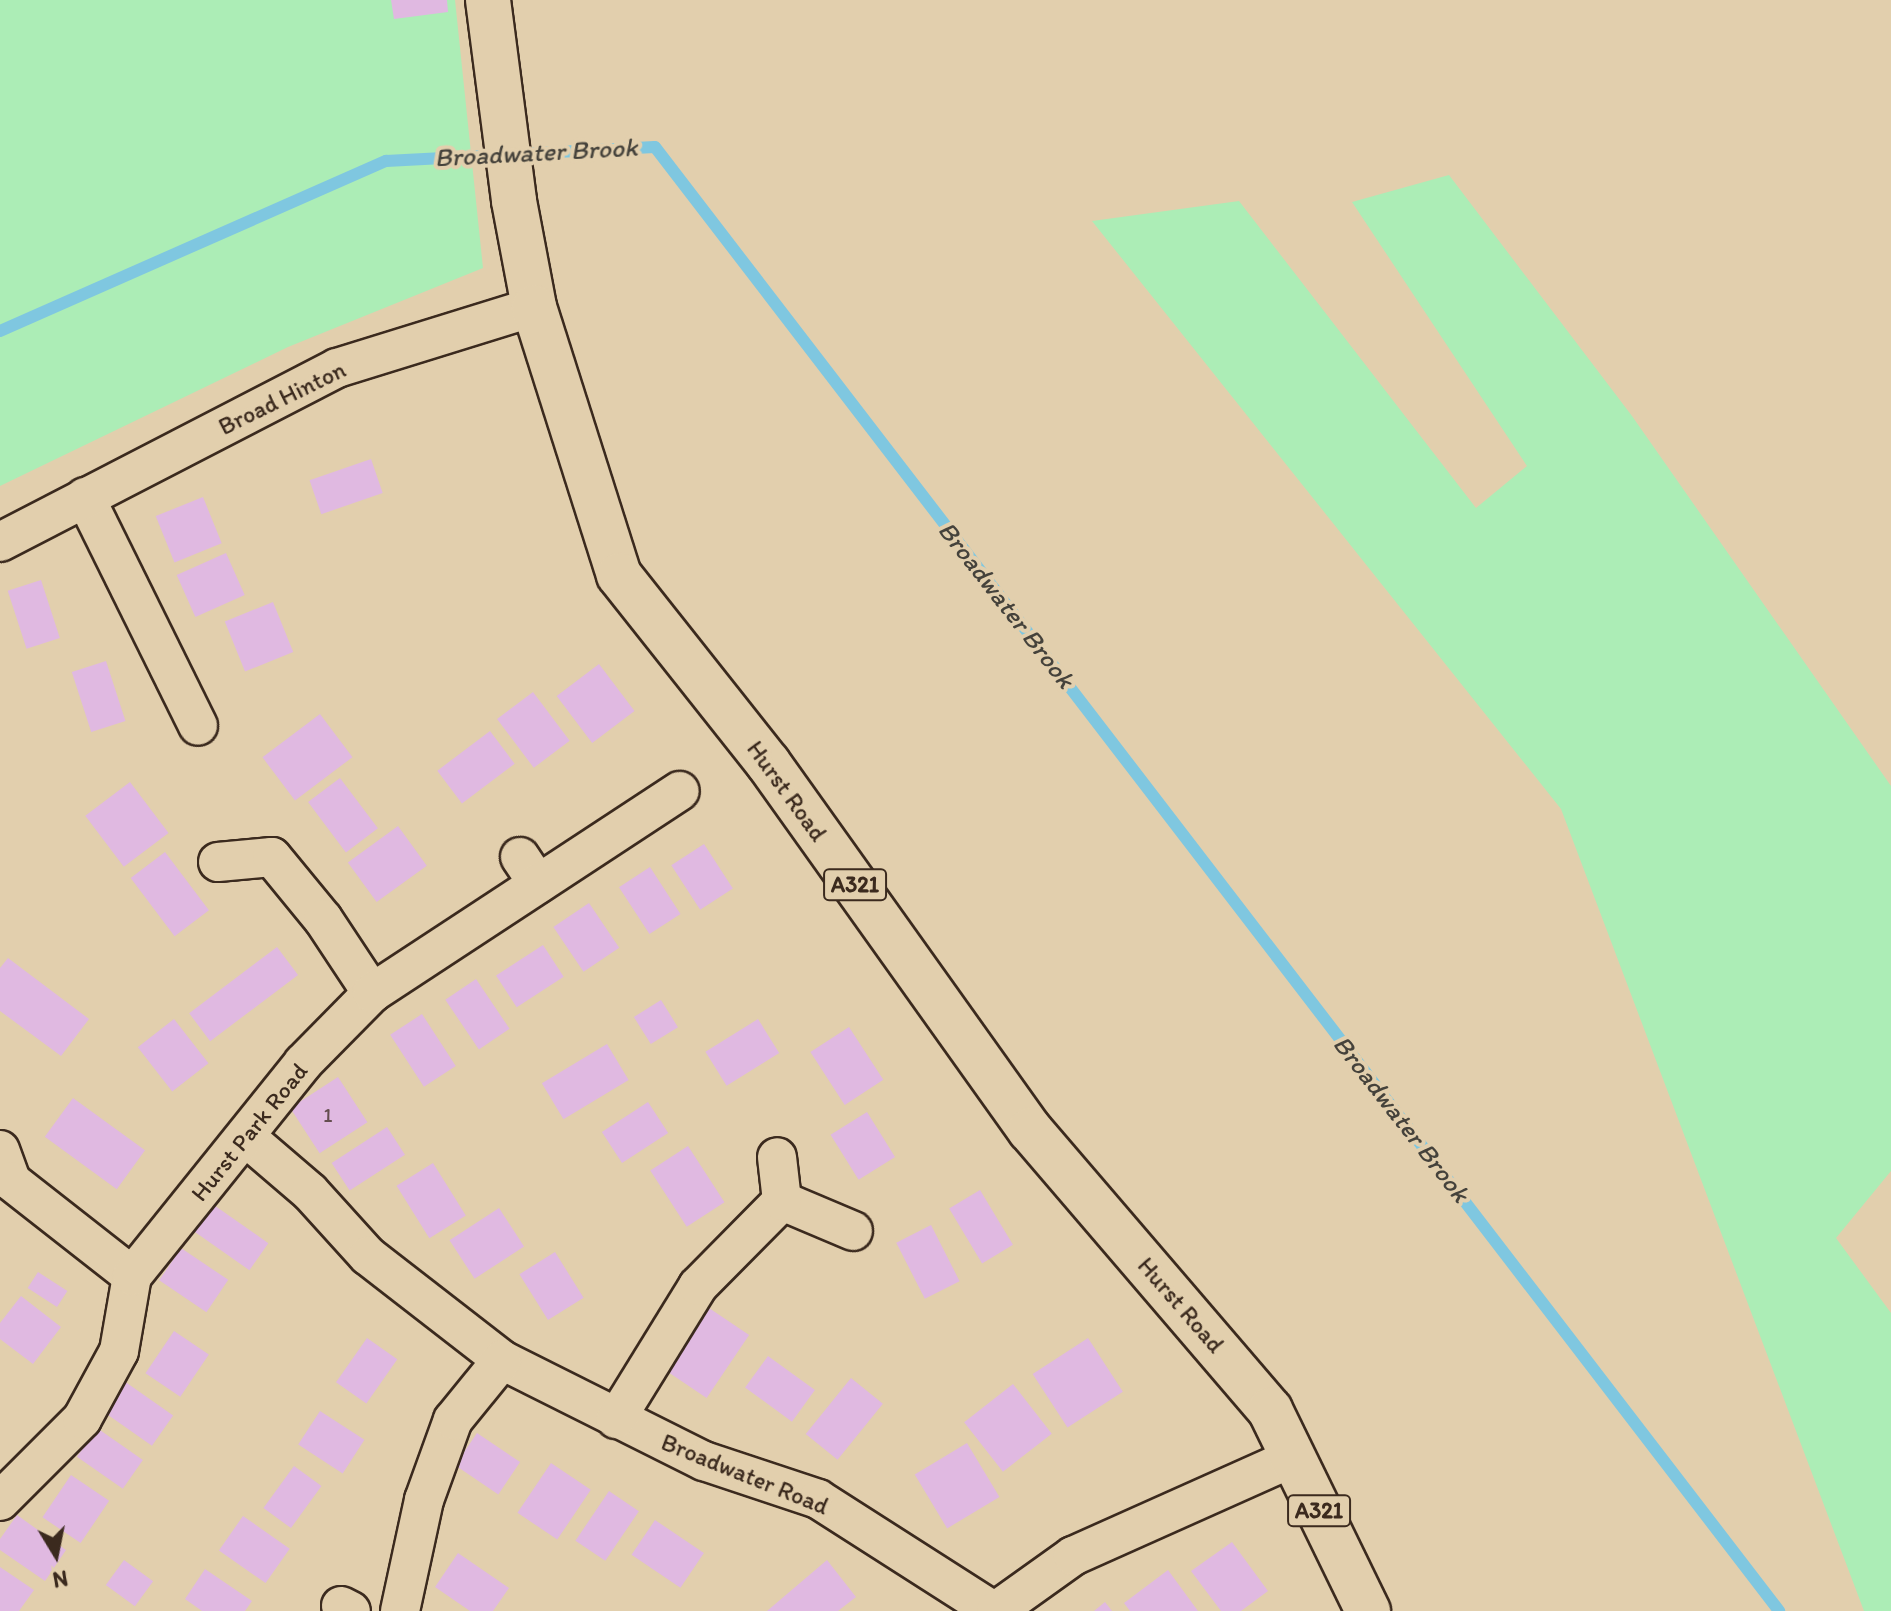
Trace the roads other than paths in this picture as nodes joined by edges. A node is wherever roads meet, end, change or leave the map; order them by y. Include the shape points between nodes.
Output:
1 (488, 0) edge
2 (534, 307) junction
3 (85, 497) junction
4 (0, 542) edge
5 (198, 726) dead end
6 (680, 791) dead end
7 (218, 862) dead end
8 (372, 993) junction
9 (247, 1138) junction
10 (0, 1150) edge
11 (777, 1157) dead end
12 (782, 1201) junction
13 (853, 1231) dead end
14 (132, 1276) junction
15 (502, 1360) junction
16 (616, 1419) junction
17 (1292, 1458) junction
18 (0, 1501) edge
19 (400, 1611) edge
20 (994, 1611) edge
21 (1368, 1611) edge

1 - 2 main road, Hurst Road / A321 via 514,201
2 - 3 street, Broad Hinton via 337,368
2 - 17 main road, Hurst Road / A321 via 619,575 768,763 1030,1130 1270,1410
3 - 4 street, Broad Hinton
3 - 5 street
6 - 8 street, Hurst Park Road via 529,870
7 - 8 street via 272,857 323,919
8 - 9 street, Hurst Park Road via 303,1063
9 - 14 street, Hurst Park Road
9 - 15 street, Broadwater Road via 310,1192 368,1256
10 - 14 street via 11,1181
11 - 12 street
12 - 13 street
12 - 16 street via 698,1286
14 - 18 street, Hurst Park Road via 119,1351 82,1419
15 - 16 street, Broadwater Road
15 - 19 street via 453,1420 424,1500
16 - 20 street, Broadwater Road via 704,1461 818,1499
17 - 20 street, Broadwater Road via 1073,1556
17 - 21 main road, Hurst Road / A321

